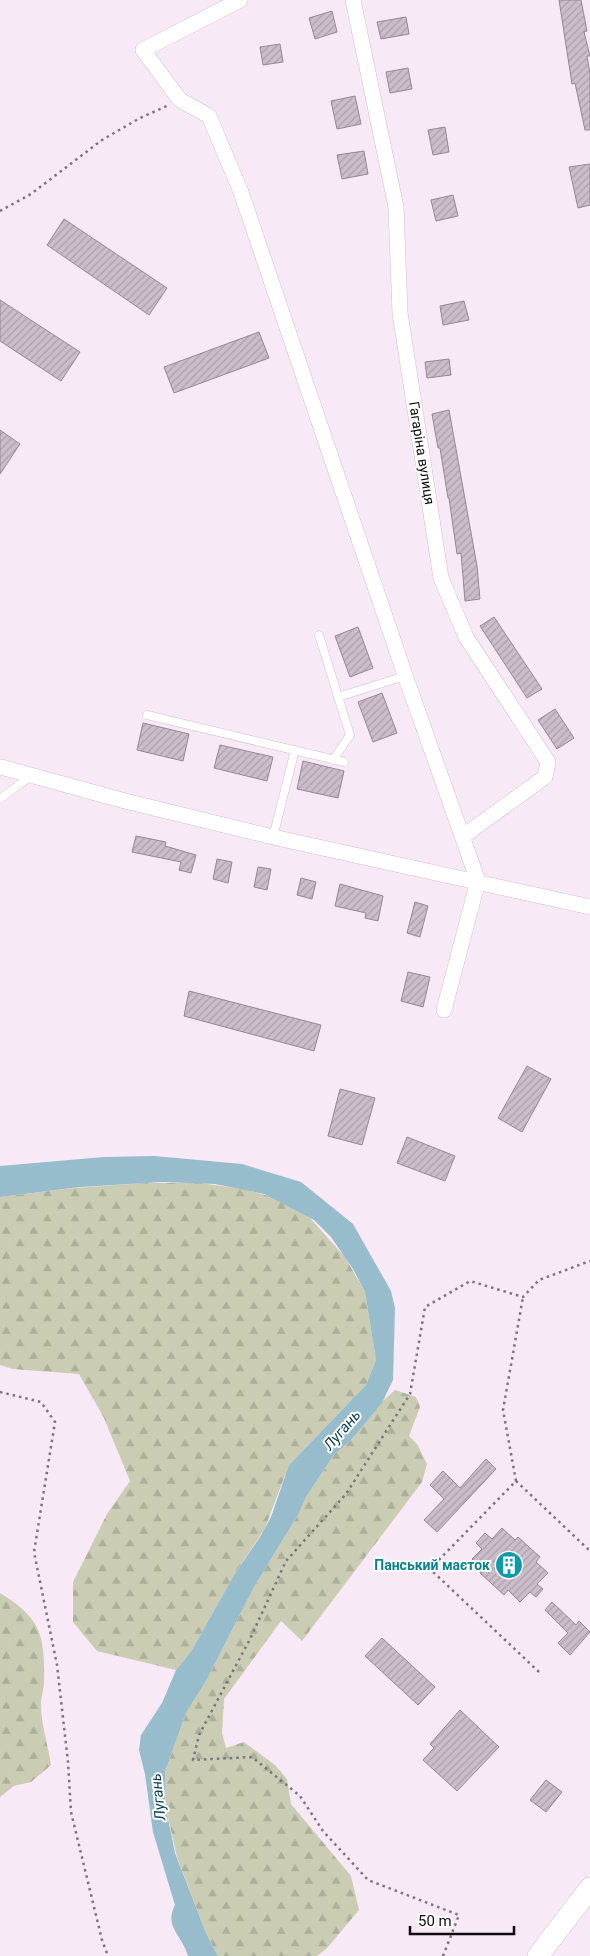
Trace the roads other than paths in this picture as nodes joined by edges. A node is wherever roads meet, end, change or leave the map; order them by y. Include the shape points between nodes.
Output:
1 (240, 0) edge
2 (353, 0) edge
3 (319, 635) dead end
4 (405, 676) junction
5 (338, 697) junction
6 (147, 715) dead end
7 (294, 750) junction
8 (333, 760) junction
9 (344, 762) dead end
10 (1, 767) dead end
11 (32, 775) junction
12 (0, 799) edge
13 (462, 837) junction
14 (273, 838) junction
15 (478, 881) junction
16 (590, 907) edge
17 (444, 1010) dead end
18 (590, 1888) edge
19 (538, 1956) edge

1 - 4 street via 143,50 180,100 209,116 241,192
2 - 13 street, Гагаріна вулиця via 396,207 400,313 441,578 466,637 548,762 545,777
3 - 5 lane
4 - 5 lane
4 - 13 street
5 - 8 lane via 350,735
6 - 7 lane
7 - 8 lane
7 - 14 lane
8 - 9 lane
10 - 11 street
11 - 12 lane
11 - 14 street
13 - 15 street
14 - 15 street
15 - 16 street
15 - 17 street
18 - 19 street

